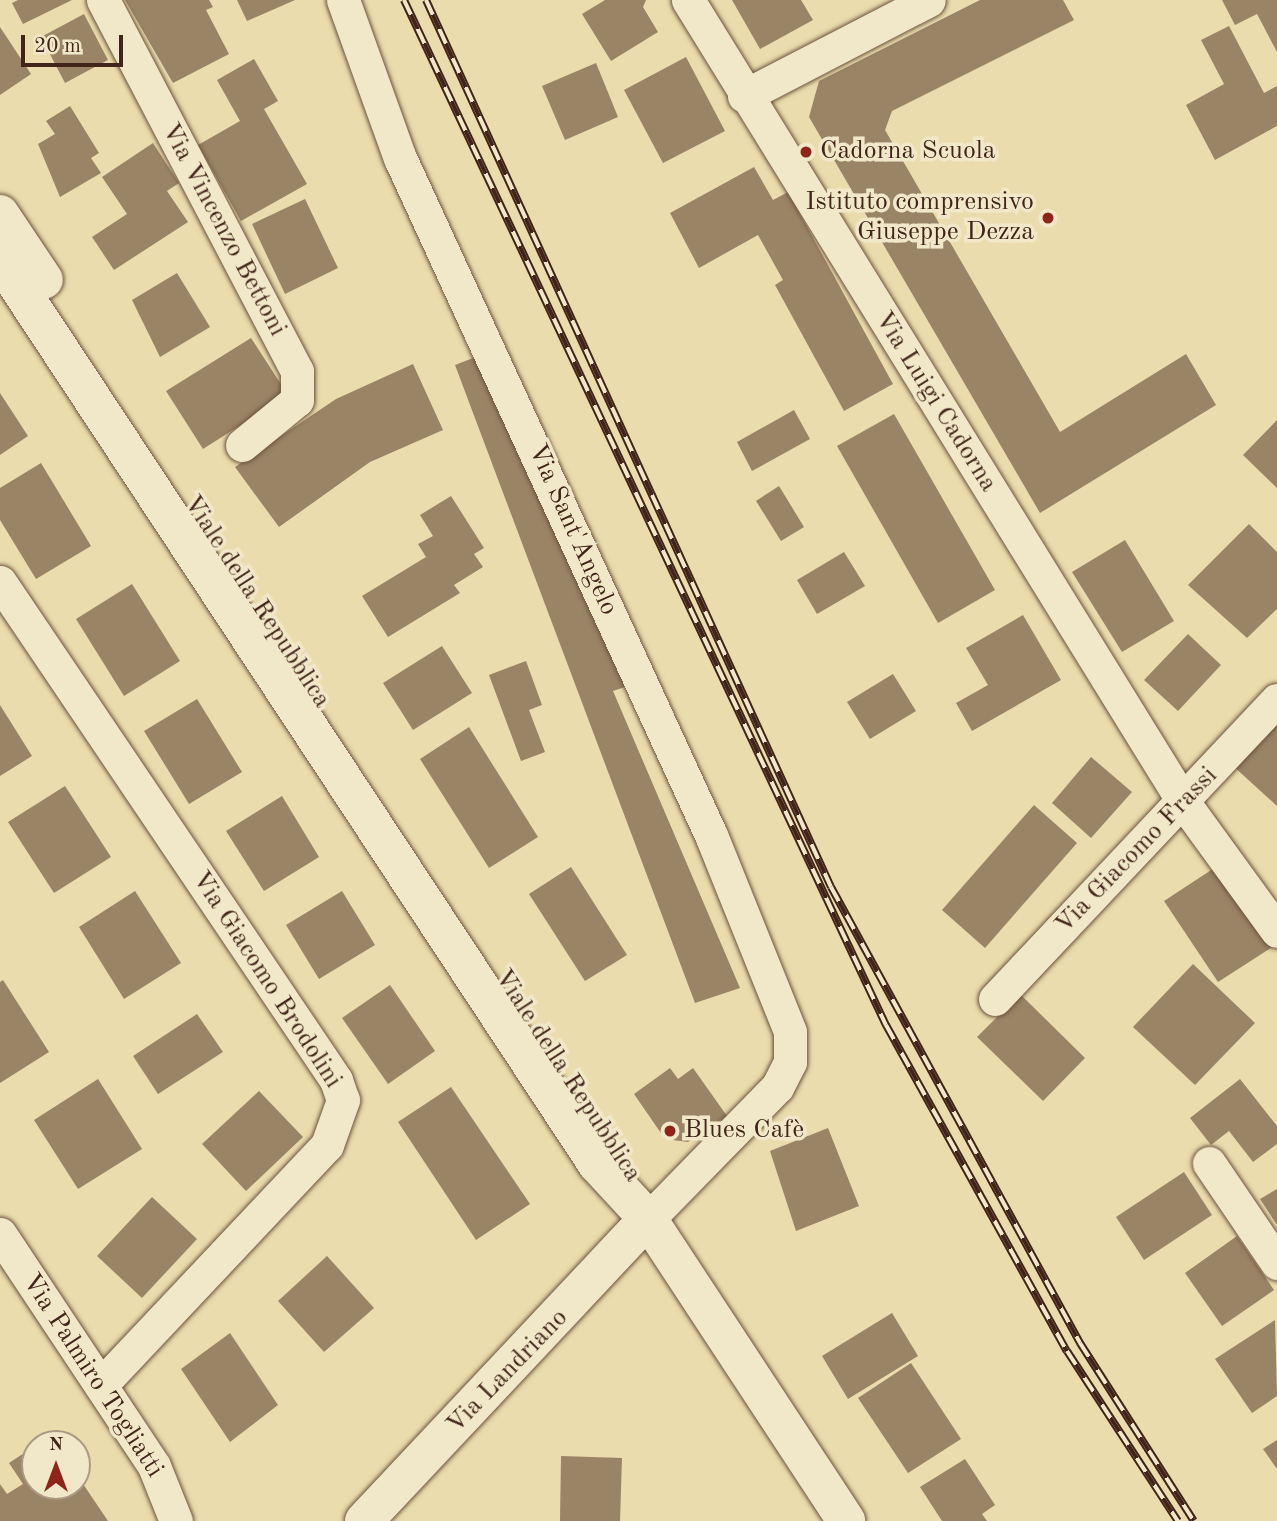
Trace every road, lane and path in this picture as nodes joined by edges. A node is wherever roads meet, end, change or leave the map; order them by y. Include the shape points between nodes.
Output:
1 (103, 0) edge
2 (343, 0) edge
3 (688, 0) edge
4 (929, 0) edge
5 (744, 96) junction
6 (0, 214) edge
7 (0, 259) edge
8 (242, 445) dead end
9 (0, 582) edge
10 (1277, 700) edge
11 (1184, 803) junction
12 (1277, 931) edge
13 (995, 999) dead end
14 (1209, 1163) dead end
15 (648, 1219) junction
16 (0, 1234) edge
17 (1277, 1263) edge
18 (100, 1385) junction
19 (176, 1521) edge
20 (364, 1521) edge
21 (846, 1521) edge

1 - 8 street, Via Vincenzo Bettoni via 297,370 297,400
2 - 15 street, Via Sant'Angelo via 391,138 765,960 790,1032 790,1062 773,1091
3 - 5 street, Via Luigi Cadorna
4 - 5 street
5 - 11 street, Via Luigi Cadorna
6 - 15 street, Viale della Repubblica via 629,1166
7 - 15 street, Viale della Repubblica via 597,1164
9 - 18 street, Via Giacomo Brodolini via 336,1080 342,1100 327,1145
10 - 11 street, Via Giacomo Frassi
11 - 12 street, Via Luigi Cadorna
11 - 13 street, Via Giacomo Frassi
14 - 17 street
15 - 20 street, Via Landriano
15 - 21 street
16 - 18 street, Via Palmiro Togliatti
18 - 19 street, Via Palmiro Togliatti via 154,1466

